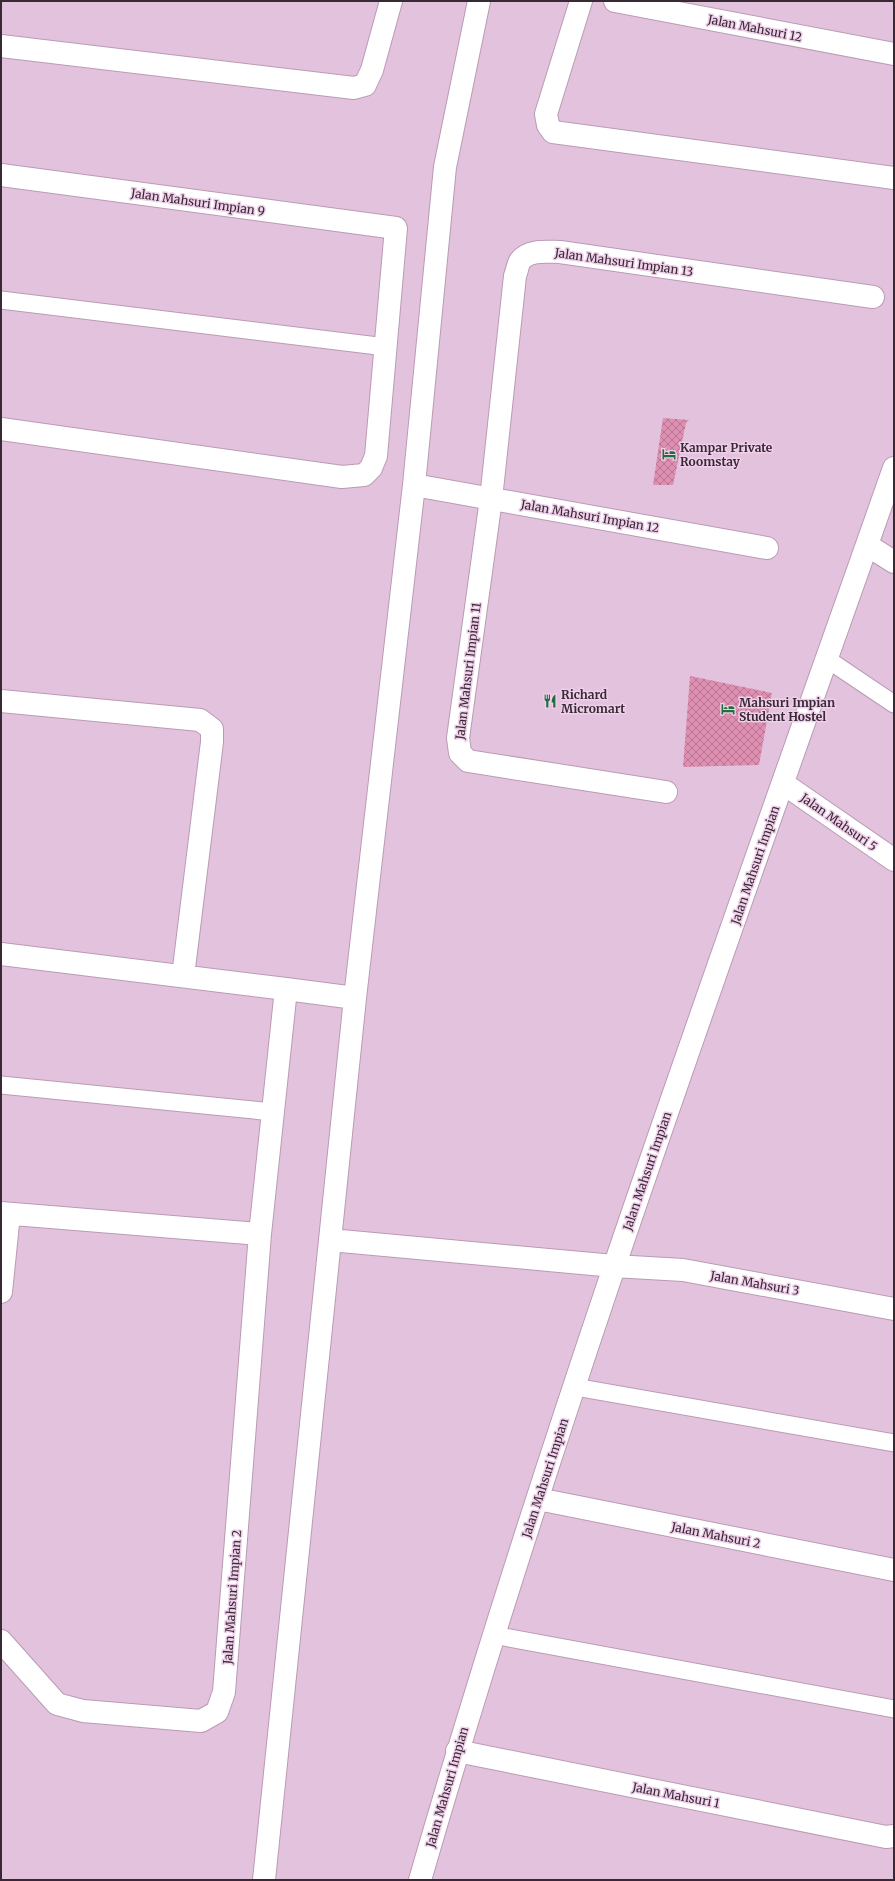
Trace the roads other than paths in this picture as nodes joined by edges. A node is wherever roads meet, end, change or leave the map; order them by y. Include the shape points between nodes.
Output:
1 (391, 1) edge
2 (479, 1) edge
3 (580, 1) edge
4 (616, 1) edge
5 (1, 46) edge
6 (894, 54) edge
7 (1, 175) edge
8 (894, 178) edge
9 (873, 297) dead end
10 (1, 300) edge
11 (386, 347) junction
12 (1, 429) edge
13 (894, 468) edge
14 (414, 484) junction
15 (491, 499) junction
16 (867, 545) junction
17 (766, 548) dead end
18 (894, 562) edge
19 (827, 659) junction
20 (1, 701) edge
21 (894, 704) edge
22 (784, 784) junction
23 (666, 792) dead end
24 (894, 860) edge
25 (1, 954) edge
26 (183, 976) junction
27 (286, 989) junction
28 (355, 998) junction
29 (1, 1085) edge
30 (273, 1112) junction
31 (5, 1213) edge
32 (260, 1234) junction
33 (330, 1240) junction
34 (614, 1266) junction
35 (1, 1292) edge
36 (894, 1308) edge
37 (575, 1387) junction
38 (894, 1443) edge
39 (538, 1500) junction
40 (894, 1570) edge
41 (493, 1635) junction
42 (1, 1641) edge
43 (894, 1709) edge
44 (457, 1751) junction
45 (894, 1836) edge
46 (264, 1880) edge
47 (420, 1880) edge

1 - 5 street via 372,70 365,85 354,88
2 - 14 street via 445,167
3 - 8 street via 546,114 548,125 553,132
4 - 6 street, Jalan Mahsuri 12
7 - 11 street, Jalan Mahsuri Impian 9 via 396,228
9 - 15 street, Jalan Mahsuri Impian 13 via 560,252 543,251 529,254 520,261 516,276
10 - 11 lane
11 - 12 street via 376,456 371,468 364,475 342,477
13 - 16 street, Jalan Mahsuri Impian
14 - 15 street, Jalan Mahsuri Impian 12
14 - 28 street
15 - 17 street, Jalan Mahsuri Impian 12
15 - 23 street, Jalan Mahsuri Impian 11 via 458,738 460,752 468,761
16 - 18 street
16 - 19 street, Jalan Mahsuri Impian
19 - 21 lane
19 - 22 street, Jalan Mahsuri Impian
20 - 26 street via 200,720 212,729
22 - 24 street, Jalan Mahsuri 5
22 - 34 street, Jalan Mahsuri Impian
25 - 26 street
26 - 27 street
27 - 28 street
27 - 30 street, Jalan Mahsuri Impian 2
28 - 33 street
29 - 30 lane
30 - 32 street, Jalan Mahsuri Impian 2
31 - 32 street
31 - 35 street
32 - 42 street, Jalan Mahsuri Impian 2 via 224,1692 217,1712 201,1721 83,1711 57,1704
33 - 34 street, Jalan Mahsuri 3
33 - 46 street
34 - 36 street, Jalan Mahsuri 3 via 682,1270
34 - 37 street, Jalan Mahsuri Impian
37 - 38 lane
37 - 39 street, Jalan Mahsuri Impian
39 - 40 street, Jalan Mahsuri 2
39 - 41 street, Jalan Mahsuri Impian
41 - 43 lane
41 - 44 street, Jalan Mahsuri Impian
44 - 45 street, Jalan Mahsuri 1
44 - 47 street, Jalan Mahsuri Impian

